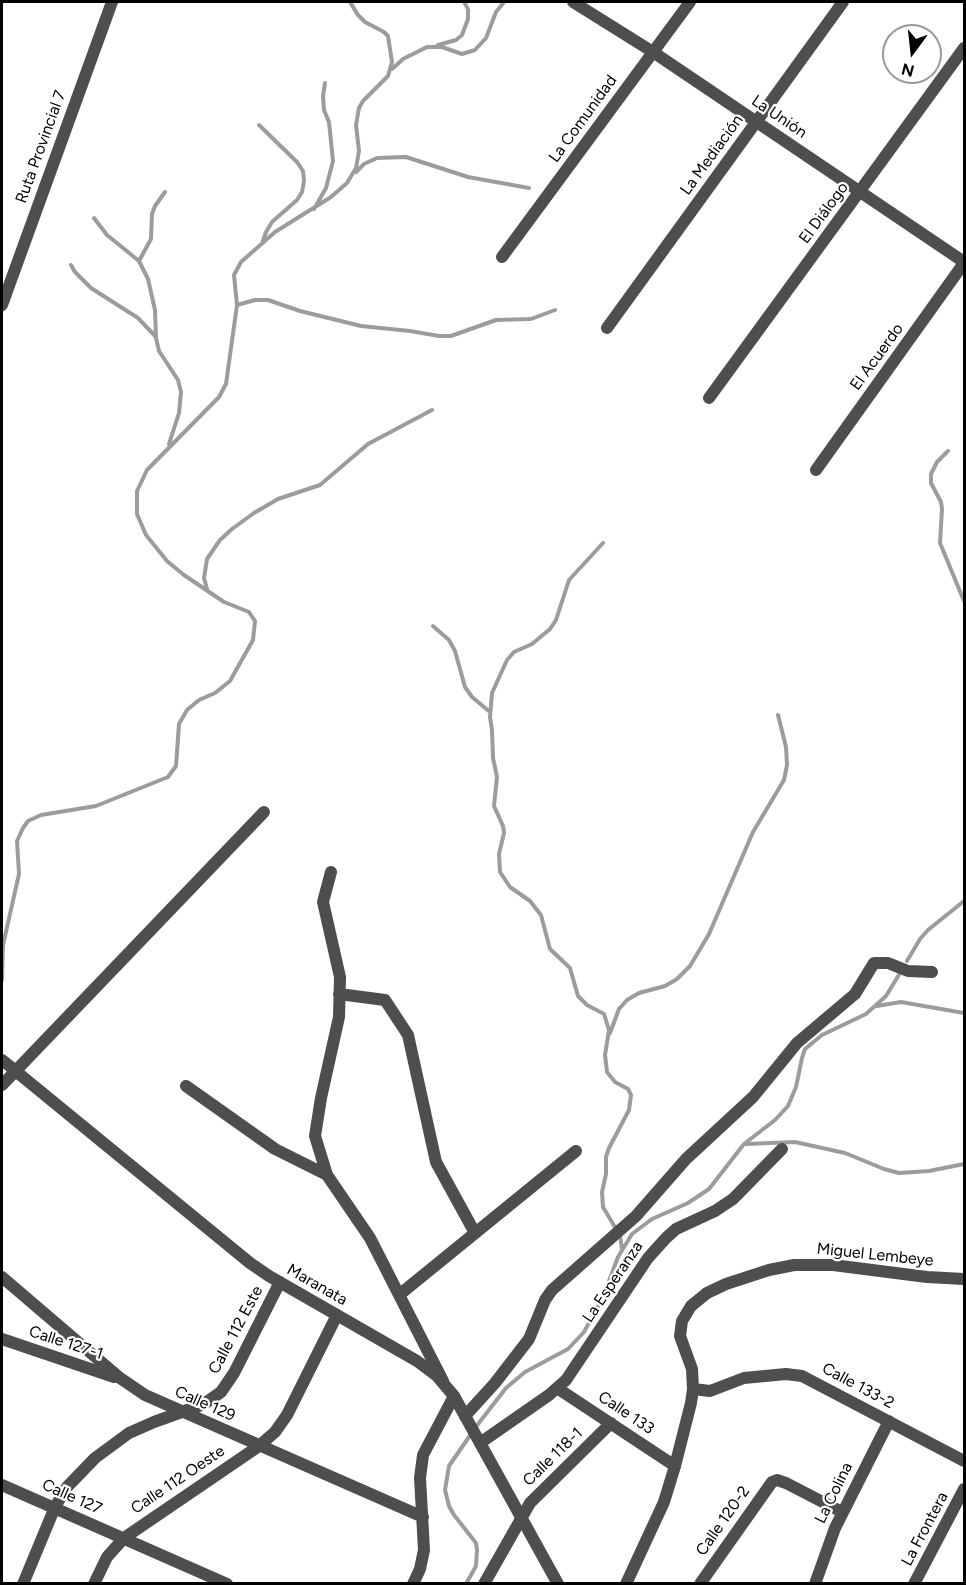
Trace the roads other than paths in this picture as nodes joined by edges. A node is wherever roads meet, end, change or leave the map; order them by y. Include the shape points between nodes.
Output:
1 (112, 2) edge
2 (573, 2) edge
3 (690, 2) edge
4 (843, 2) edge
5 (964, 48) edge
6 (653, 52) junction
7 (756, 122) junction
8 (860, 191) junction
9 (502, 257) dead end
10 (964, 262) edge
11 (2, 305) edge
12 (607, 328) dead end
13 (709, 398) dead end
14 (816, 470) dead end
15 (264, 812) dead end
16 (331, 872) dead end
17 (932, 972) dead end
18 (339, 994) junction
19 (2, 1060) edge
20 (15, 1071) junction
21 (2, 1085) edge
22 (186, 1086) dead end
23 (783, 1149) dead end
24 (576, 1151) dead end
25 (327, 1175) junction
26 (475, 1233) junction
27 (2, 1277) edge
28 (964, 1279) edge
29 (280, 1282) junction
30 (399, 1295) junction
31 (337, 1315) junction
32 (2, 1339) edge
33 (120, 1378) junction
34 (444, 1382) junction
35 (558, 1388) junction
36 (693, 1389) junction
37 (454, 1396) junction
38 (181, 1412) junction
39 (465, 1416) junction
40 (889, 1420) junction
41 (611, 1423) junction
42 (480, 1443) junction
43 (259, 1446) junction
44 (964, 1461) edge
45 (675, 1466) junction
46 (2, 1485) edge
47 (964, 1489) edge
48 (55, 1507) junction
49 (842, 1512) junction
50 (423, 1517) junction
51 (521, 1518) junction
52 (124, 1538) junction
53 (23, 1584) edge
54 (94, 1584) edge
55 (227, 1584) edge
56 (413, 1584) edge
57 (484, 1584) edge
58 (558, 1584) edge
59 (626, 1584) edge
60 (700, 1584) edge
61 (814, 1584) edge
62 (914, 1584) edge

1 - 11 street, Ruta Provincial 7
2 - 6 street, La Unión
3 - 6 street, La Comunidad
4 - 7 street, La Mediación
5 - 8 street, El Diálogo
6 - 7 street, La Unión
6 - 9 street, La Comunidad
7 - 8 street, La Unión
7 - 12 street, La Mediación
8 - 10 street, La Unión
8 - 13 street, El Diálogo
10 - 14 street, El Acuerdo
15 - 20 street
16 - 18 street via 323,902 340,978
17 - 39 street via 874,963 855,994 797,1043 753,1097 686,1159 636,1216 552,1290 529,1339
18 - 25 street via 339,1017 315,1136
18 - 26 street via 385,1000 408,1035 436,1162
19 - 20 street, Maranata
20 - 21 street
20 - 29 street, Maranata via 232,1249
22 - 25 street via 275,1149
23 - 35 street, La Esperanza via 733,1199 676,1229 657,1247
24 - 26 street
25 - 30 street via 370,1238
26 - 30 street
27 - 33 street, Calle 129
28 - 36 street, Miguel Lembeye via 807,1264 769,1270 717,1288 691,1306 682,1321 680,1336 692,1369
29 - 31 street, Maranata
29 - 38 street, Calle 112 Este via 228,1384 212,1398
30 - 34 street
31 - 34 street, Maranata via 417,1361
31 - 43 street, Calle 112 Oeste via 281,1425
32 - 33 street, Calle 127-1
33 - 38 street, Calle 129
34 - 37 street, Maranata
35 - 41 street, Calle 133
35 - 42 street, La Esperanza
36 - 40 street, Calle 133-2 via 710,1391 744,1378 794,1374
36 - 45 street, Miguel Lembeye
37 - 39 street, Maranata
37 - 50 street via 423,1455
38 - 43 street, Calle 129
38 - 48 street, Calle 112 Este via 141,1427 106,1449 72,1482
39 - 42 street, Maranata
40 - 44 street, Calle 133-2
40 - 49 street, La Colina
41 - 45 street, Calle 133
41 - 51 street, Calle 118-1 via 533,1499
42 - 51 street, Maranata
43 - 50 street, Calle 129
43 - 52 street, Calle 112 Oeste
45 - 59 street, Miguel Lembeye via 664,1502
46 - 48 street, Calle 127
47 - 62 street, La Frontera
48 - 52 street, Calle 127
48 - 53 street, Calle 112 Este
49 - 60 street, Calle 120-2 via 777,1480 768,1485
49 - 61 street, La Colina
50 - 56 street via 424,1550
51 - 57 street, Calle 118-1
51 - 58 street, Maranata
52 - 54 street, Calle 112 Oeste via 107,1557
52 - 55 street, Calle 127

